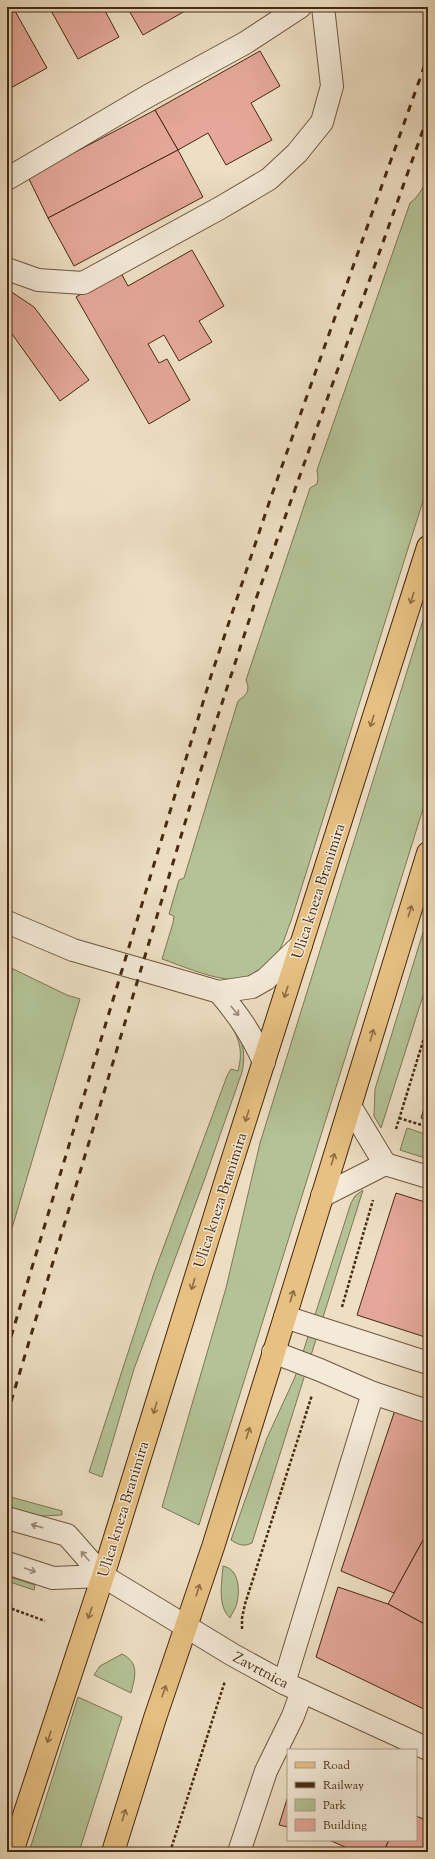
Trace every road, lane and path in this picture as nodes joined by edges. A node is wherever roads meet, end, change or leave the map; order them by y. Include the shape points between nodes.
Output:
1 (300, 7) edge
2 (322, 7) edge
3 (7, 179) edge
4 (7, 269) edge
5 (428, 547) edge
6 (428, 853) edge
7 (7, 922) edge
8 (301, 945) junction
9 (219, 992) junction
10 (428, 1025) edge
11 (264, 1062) junction
12 (350, 1106) junction
13 (428, 1127) edge
14 (385, 1164) junction
15 (428, 1177) edge
16 (322, 1196) junction
17 (367, 1223) dead end
18 (285, 1317) junction
19 (335, 1332) junction
20 (273, 1352) junction
21 (428, 1363) edge
22 (320, 1370) junction
23 (374, 1393) junction
24 (427, 1411) dead end
25 (7, 1518) edge
26 (7, 1563) edge
27 (103, 1576) junction
28 (7, 1607) edge
29 (45, 1621) dead end
30 (186, 1627) junction
31 (241, 1633) dead end
32 (293, 1687) junction
33 (219, 1701) dead end
34 (428, 1749) edge
35 (12, 1852) edge
36 (113, 1852) edge
37 (170, 1852) edge
38 (240, 1852) edge

1 - 3 street via 245,43 148,96
2 - 4 street via 332,86 322,122 297,153 269,179 83,283 38,280
5 -> 8 main road, Ulica kneza Branimira
12 -> 6 main road
7 - 9 street via 73,950
8 - 9 street via 261,982 252,987
8 -> 11 main road, Ulica kneza Branimira
9 -> 11 street via 240,1016
10 - 13 path via 399,1118
11 -> 27 main road, Ulica kneza Branimira
12 - 14 street
16 -> 12 main road
14 - 15 street
14 - 16 street
18 -> 16 main road
17 - 19 path
18 - 19 street
18 - 20 main road
19 - 21 street
20 - 22 street
30 -> 20 main road
22 - 23 street
22 - 31 path via 245,1604
23 - 24 street
23 - 32 street
27 -> 25 street, Zavrtnica via 67,1535
26 -> 27 street via 53,1578
27 - 30 street, Zavrtnica
27 -> 35 main road, Ulica kneza Branimira
28 - 29 path
30 - 32 street, Zavrtnica
36 -> 30 main road
32 - 34 street, Zavrtnica
32 - 38 street via 293,1716 266,1771
33 - 37 path

